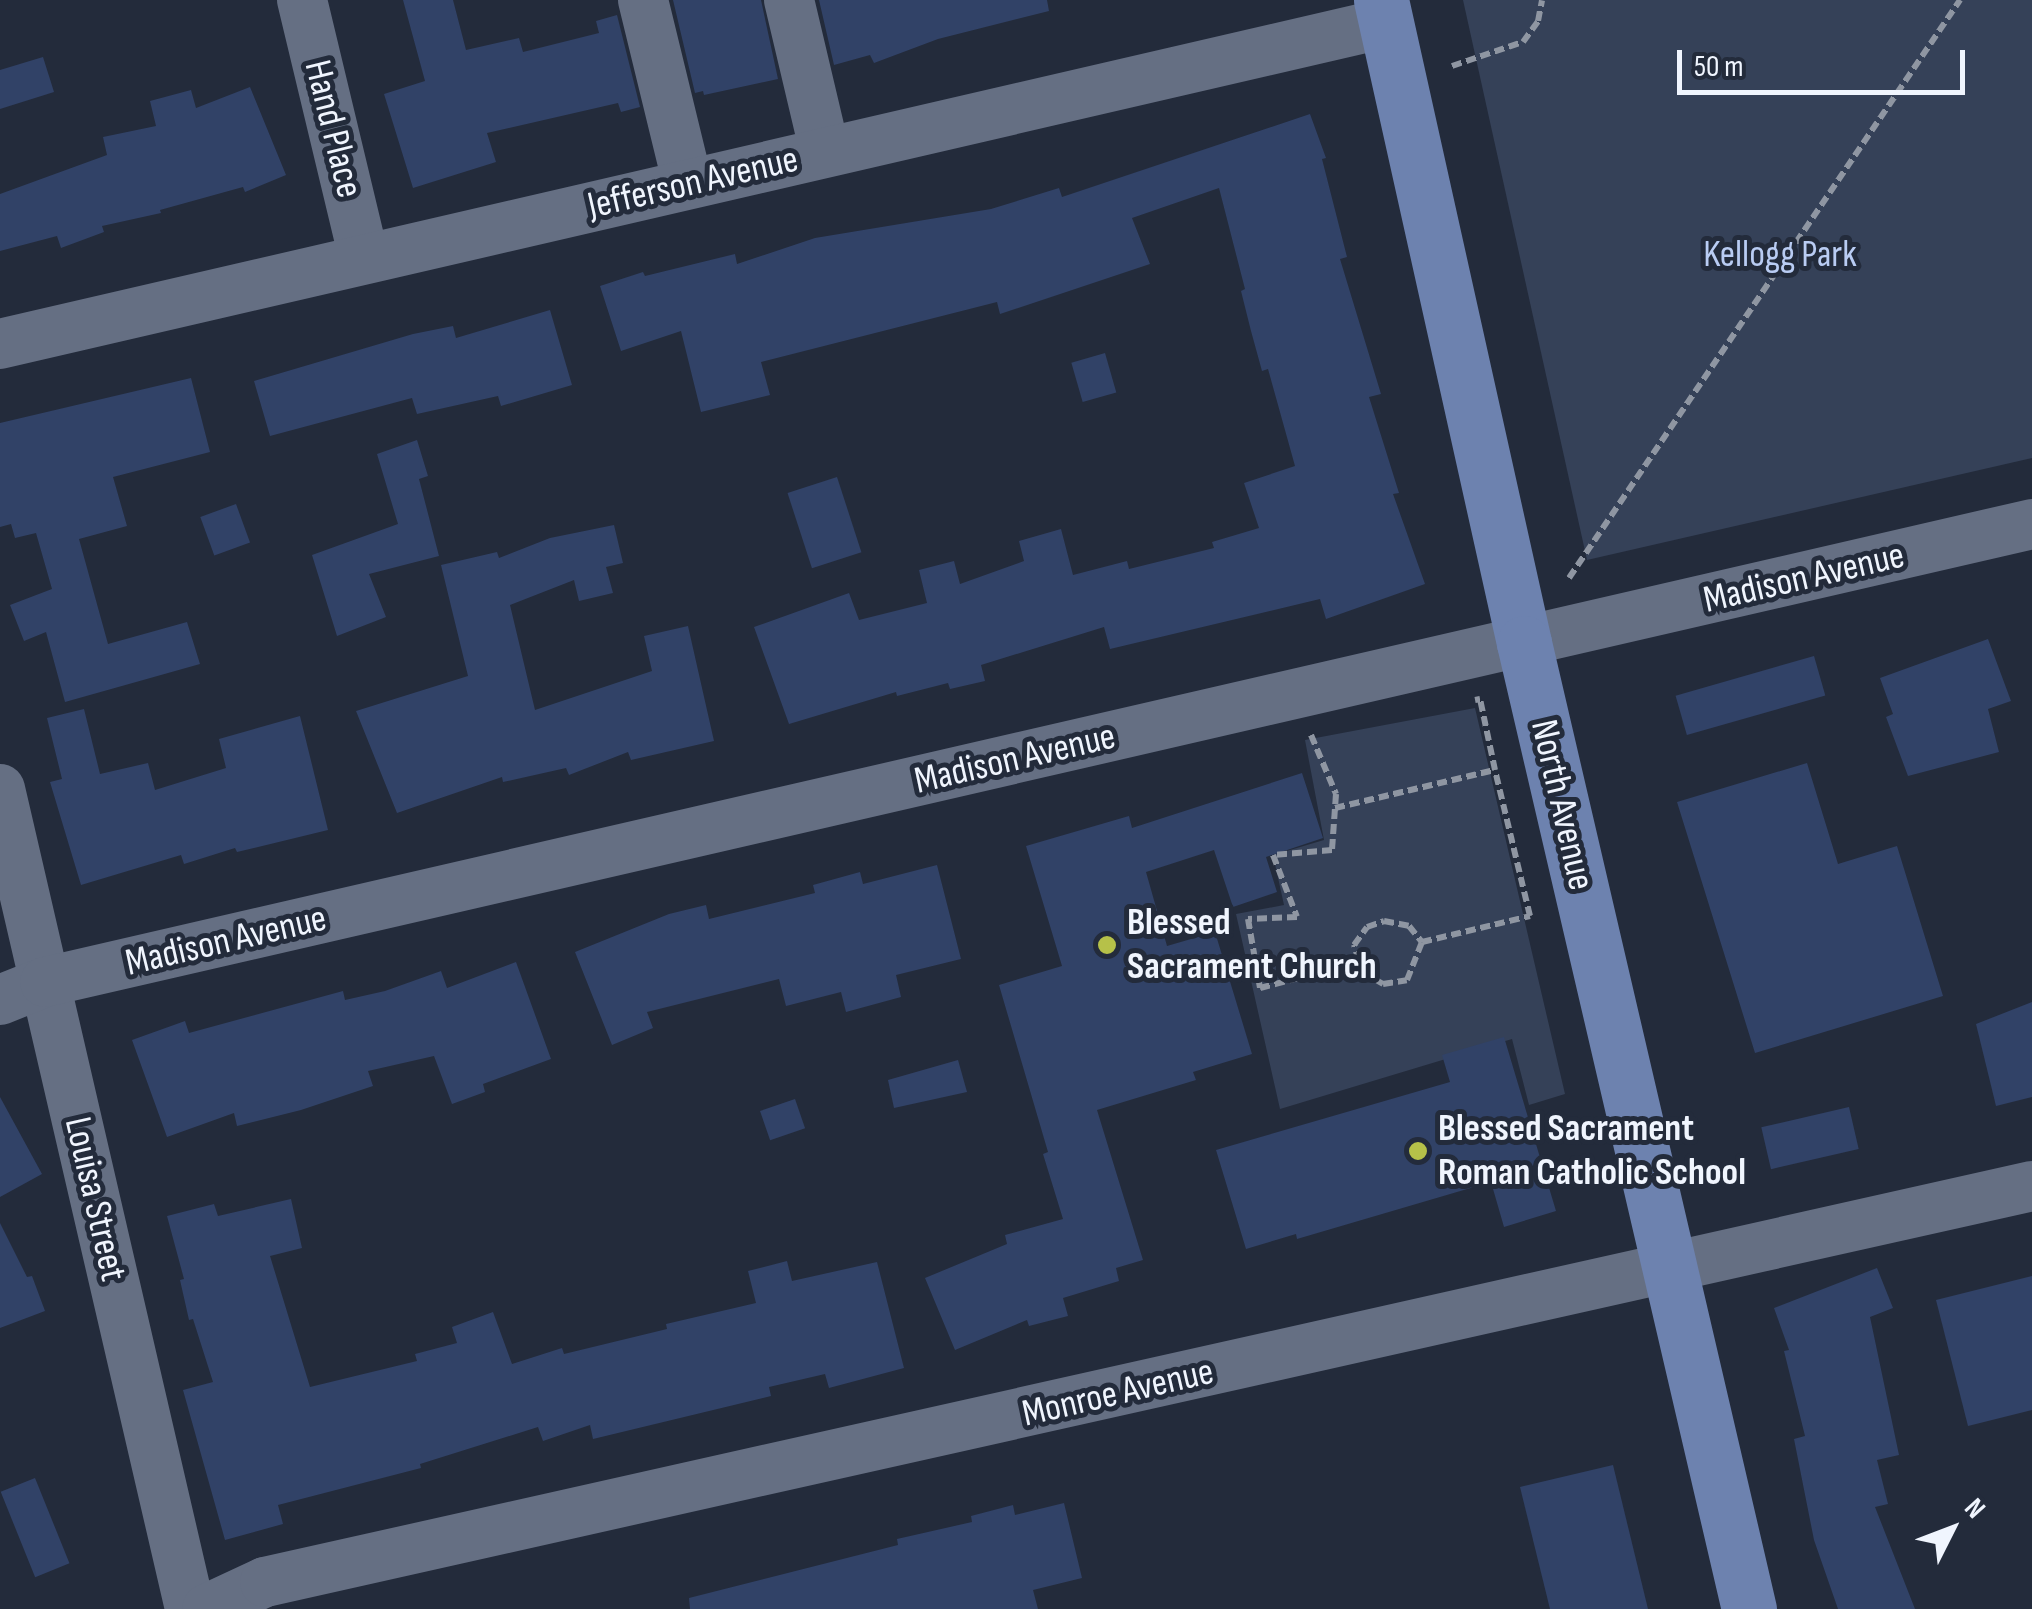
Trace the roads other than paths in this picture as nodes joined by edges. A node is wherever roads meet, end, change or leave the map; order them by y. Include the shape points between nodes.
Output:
1 (302, 0) edge
2 (643, 0) edge
3 (789, 0) edge
4 (1384, 12) edge
5 (825, 152) junction
6 (688, 184) junction
7 (364, 258) junction
8 (0, 344) edge
9 (2032, 524) edge
10 (1524, 643) junction
11 (0, 789) edge
12 (22, 991) edge
13 (2032, 1186) edge
14 (1672, 1270) junction
15 (190, 1609) edge
16 (207, 1609) edge
17 (1749, 1609) edge

1 - 7 street, Hand Place
2 - 6 street
3 - 5 street
4 - 5 street, Jefferson Avenue
4 - 10 main road, North Avenue
5 - 6 street, Jefferson Avenue
6 - 7 street, Jefferson Avenue
7 - 8 street, Jefferson Avenue
9 - 10 street, Madison Avenue
10 - 12 street, Madison Avenue
10 - 14 main road, North Avenue
11 - 12 street, Louisa Street
12 - 15 street, Louisa Street
13 - 14 street, Monroe Avenue
14 - 16 street, Monroe Avenue via 265,1582
14 - 17 main road, North Avenue

